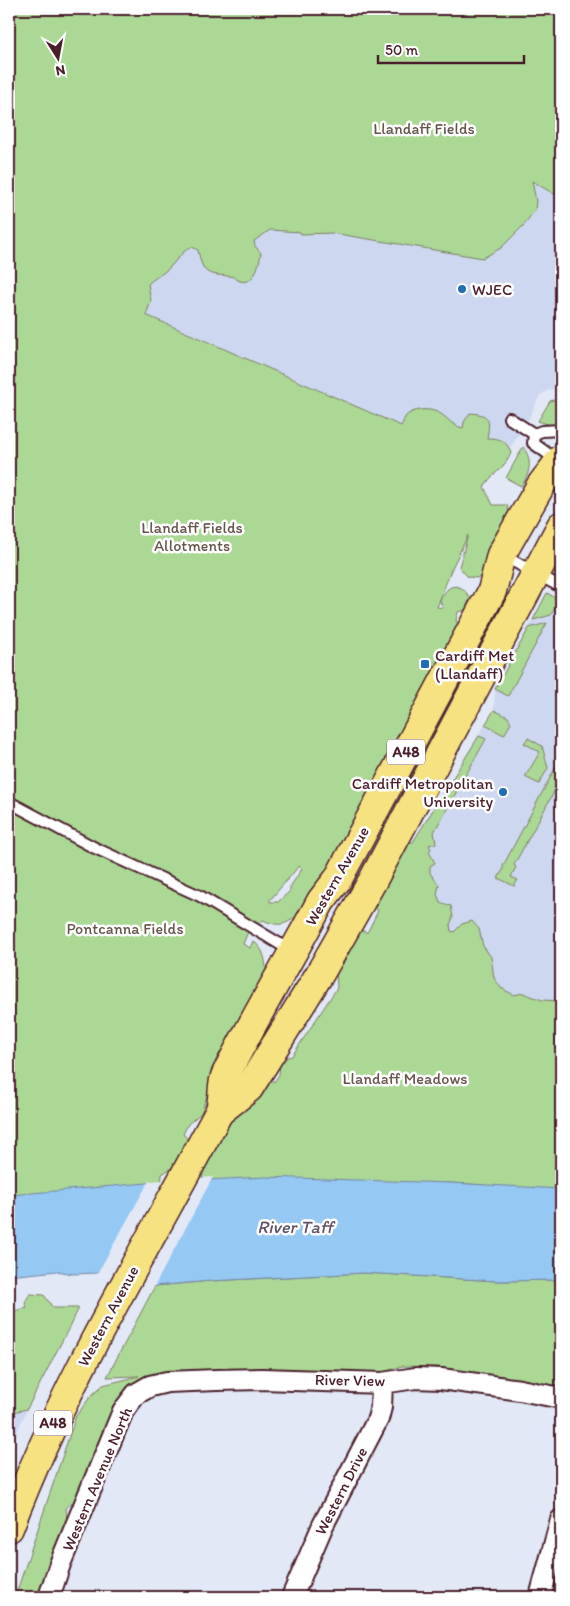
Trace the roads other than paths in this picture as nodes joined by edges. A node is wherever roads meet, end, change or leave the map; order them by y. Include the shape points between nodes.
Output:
1 (509, 418) dead end
2 (561, 430) edge
3 (534, 434) junction
4 (561, 461) edge
5 (561, 526) edge
6 (501, 555) junction
7 (536, 573) junction
8 (561, 587) edge
9 (9, 802) edge
10 (293, 952) junction
11 (220, 1111) junction
12 (167, 1382) joint
13 (382, 1383) junction
14 (561, 1398) edge
15 (561, 1520) edge
16 (9, 1528) edge
17 (49, 1597) edge
18 (292, 1597) edge
19 (540, 1597) edge

1 - 3 lane
2 - 3 lane
3 - 4 lane via 533,443
4 - 6 highway, Western Avenue / A48 via 542,485
5 - 7 highway, Western Avenue / A48
6 - 7 lane
6 - 10 highway, Western Avenue / A48 via 492,591 338,879 321,901
7 - 8 lane
7 - 11 highway, Western Avenue / A48 via 319,975 249,1088
9 - 10 lane via 95,848 200,896
10 - 11 highway, Western Avenue / A48 via 225,1076
11 - 16 highway, Western Avenue / A48 via 60,1407
12 - 13 street, River View via 263,1379
12 - 17 street, Western Avenue North via 136,1394 123,1411
13 - 14 street, River View via 416,1378 441,1379
13 - 18 street, Western Drive via 378,1419 323,1524
15 - 19 street

